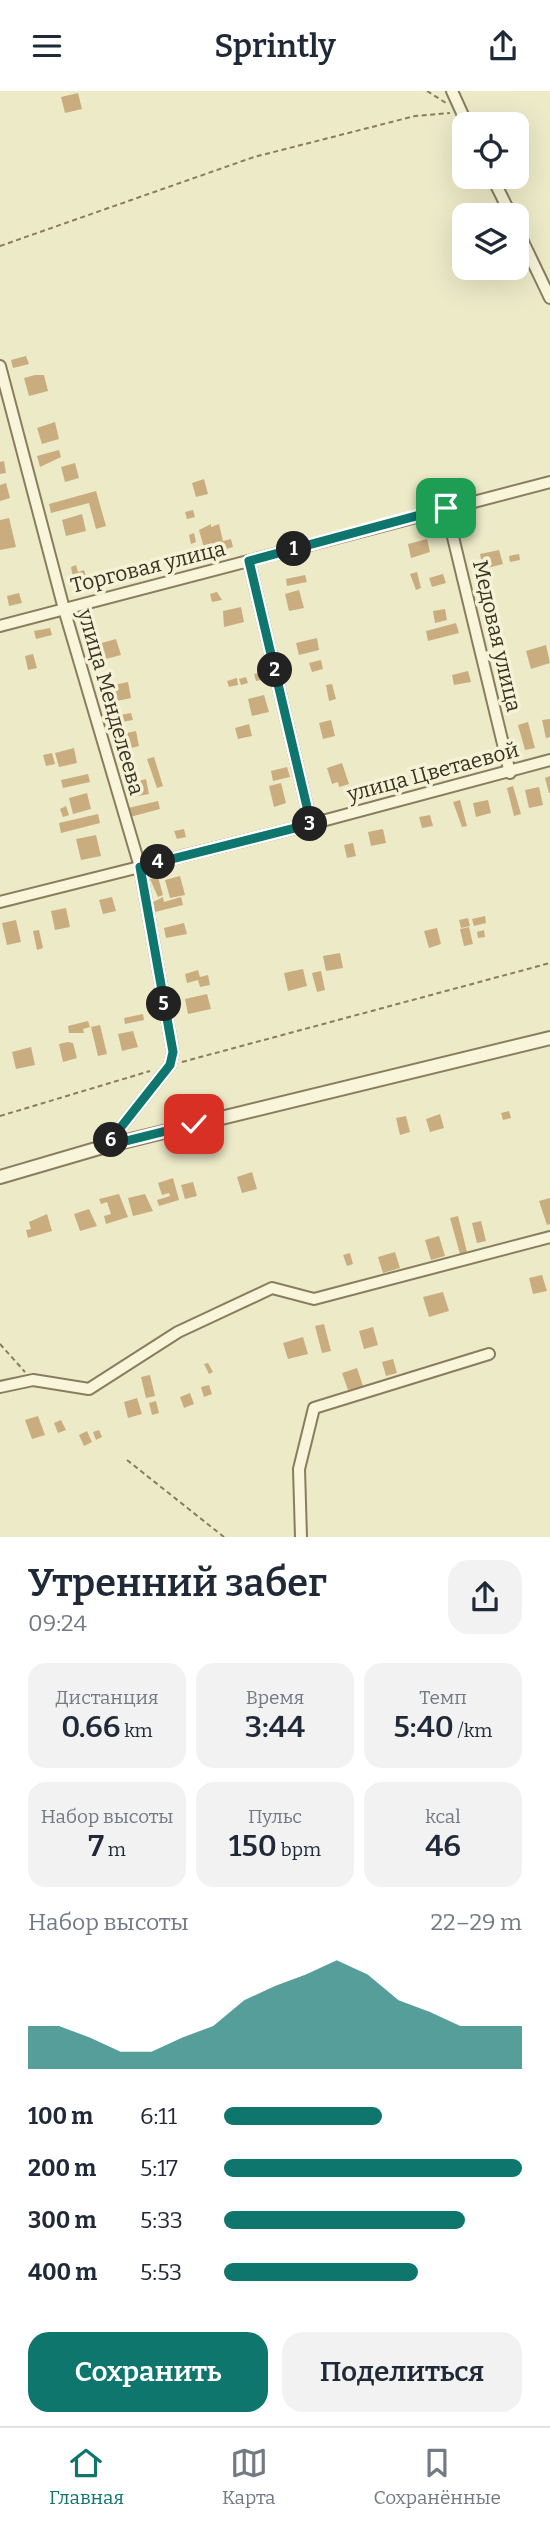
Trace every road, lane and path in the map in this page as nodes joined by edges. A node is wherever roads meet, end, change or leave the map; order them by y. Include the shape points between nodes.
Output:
1 (427, 91) edge
2 (452, 91) edge
3 (460, 112) edge
4 (462, 112) edge
5 (452, 114) edge
6 (0, 246) edge
7 (529, 254) edge
8 (550, 298) edge
9 (0, 366) edge
10 (550, 482) edge
11 (446, 508) junction
12 (249, 561) junction
13 (64, 609) junction
14 (0, 626) edge
15 (550, 760) edge
16 (510, 773) junction
17 (311, 824) junction
18 (140, 867) junction
19 (0, 902) edge
20 (550, 963) edge
21 (550, 1038) edge
22 (170, 1065) junction
23 (0, 1116) edge
24 (106, 1146) junction
25 (0, 1177) edge
26 (550, 1237) edge
27 (0, 1344) edge
28 (489, 1354) dead end
29 (33, 1380) junction
30 (0, 1387) edge
31 (127, 1459) dead end
32 (224, 1537) edge
33 (301, 1537) edge

1 - 3 path
2 - 4 street
5 - 6 path via 415,116 254,157
7 - 8 street
9 - 13 street, улица Менделеева
10 - 11 street, Торговая улица
11 - 12 street, Торговая улица
11 - 16 street, Медовая улица
12 - 13 street, Торговая улица
12 - 17 street
13 - 14 street, Торговая улица
13 - 18 street, улица Менделеева
15 - 16 street, улица Цветаевой
16 - 17 street, улица Цветаевой
17 - 18 street, улица Цветаевой
18 - 19 street, улица Цветаевой
18 - 22 street, улица Менделеева via 173,1052
20 - 22 path
21 - 24 street
22 - 23 path
22 - 24 street
24 - 25 street
26 - 29 street via 314,1299 272,1288 178,1332 89,1389
27 - 29 path
28 - 33 street via 314,1408 299,1469
29 - 30 street
31 - 32 path

